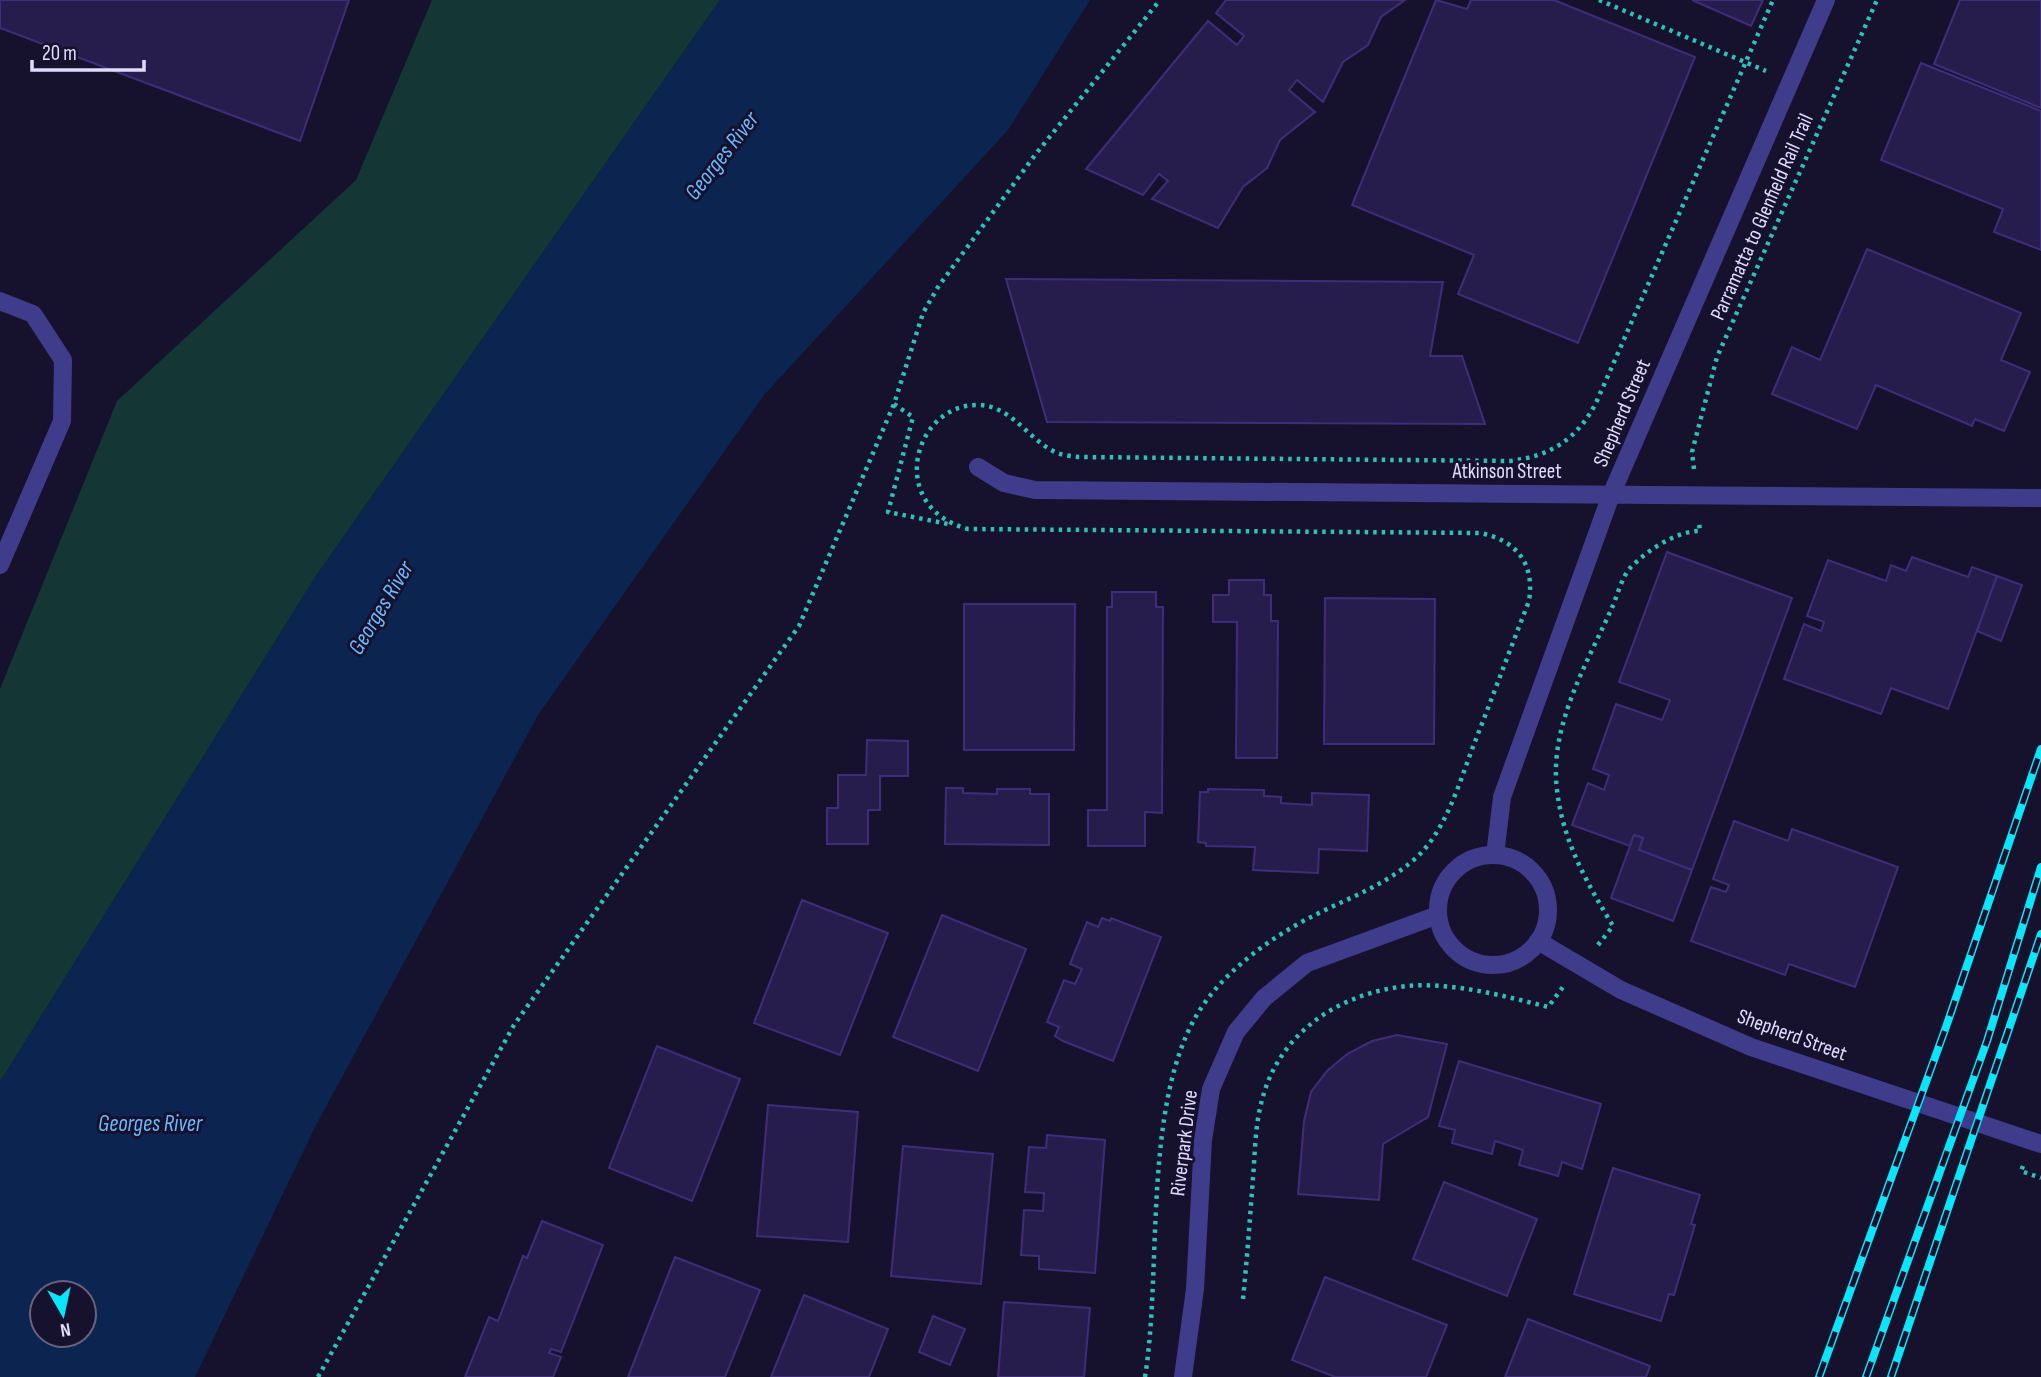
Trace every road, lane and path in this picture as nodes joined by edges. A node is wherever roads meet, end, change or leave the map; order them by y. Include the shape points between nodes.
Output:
1 (1160, 0) edge
2 (1599, 0) edge
3 (1773, 0) edge
4 (1826, 0) edge
5 (1877, 0) edge
6 (1745, 64) junction
7 (1790, 79) junction
8 (0, 301) edge
9 (894, 404) junction
10 (1692, 452) dead end
11 (978, 467) dead end
12 (1611, 495) junction
13 (2041, 498) edge
14 (968, 528) junction
15 (1700, 531) dead end
16 (0, 565) edge
17 (1495, 855) junction
18 (1438, 915) junction
19 (1613, 926) dead end
20 (1538, 942) junction
21 (1548, 1007) dead end
22 (2041, 1144) edge
23 (2021, 1171) dead end
24 (2041, 1178) edge
25 (1244, 1299) dead end
26 (318, 1377) edge
27 (1145, 1377) edge
28 (1183, 1377) edge

1 - 9 path via 1035,155 938,287 923,313
2 - 6 path
3 - 6 path
4 - 7 street, Shepherd Street
5 - 10 path, Parramatta to Glenfield Rail Trail via 1717,357
6 - 7 path
6 - 14 path via 1596,403 1578,431 1555,449 1510,461 1079,457 1053,451 999,410 974,404 940,421 923,442 917,466 919,489 931,509 942,519
7 - 12 street, Shepherd Street
8 - 16 street via 33,314 63,360 62,421
9 - 14 path via 913,417 888,512
9 - 26 path via 799,626 514,1026
11 - 12 street, Atkinson Street via 1004,483 1035,490
12 - 13 street, Atkinson Street
12 - 17 street, Shepherd Street via 1502,797
14 - 27 path via 1480,533 1502,539 1519,551 1530,575 1529,601 1462,775 1438,829 1420,854 1388,881 1311,917 1272,942 1209,995 1194,1021 1177,1063 1166,1113
15 - 19 path via 1682,531 1630,568 1567,708 1556,788 1564,830 1582,876
17 - 18 street via 1460,866 1447,879
17 - 20 street via 1527,866 1538,878 1548,910
18 - 20 street via 1451,945 1463,957 1479,963 1512,961
18 - 28 street, Riverpark Drive via 1307,963 1264,998 1236,1032 1211,1089 1203,1140 1195,1289
20 - 22 street, Shepherd Street via 1621,990 1751,1047
21 - 25 path via 1487,992 1409,986 1367,993 1326,1011 1297,1034 1273,1069 1261,1104
23 - 24 path

